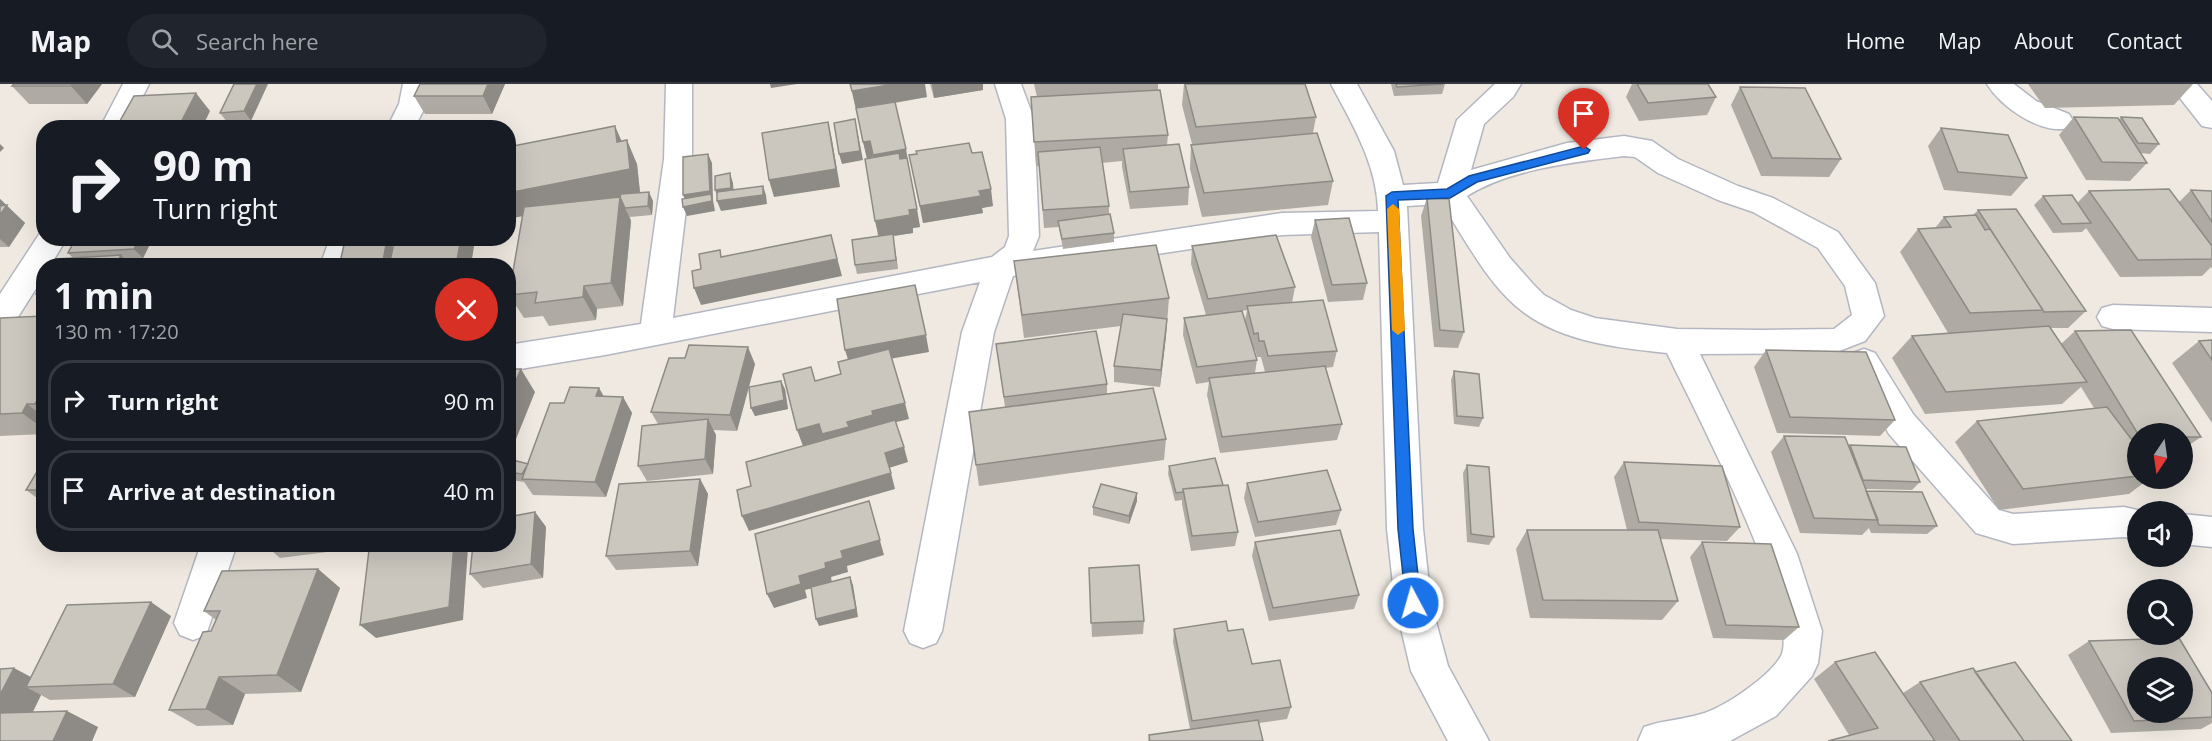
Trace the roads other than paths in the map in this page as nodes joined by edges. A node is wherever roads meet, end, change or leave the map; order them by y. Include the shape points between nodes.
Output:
1 (136, 84) edge
2 (416, 84) edge
3 (679, 84) edge
4 (1008, 84) edge
5 (1344, 84) edge
6 (1508, 84) edge
7 (2000, 84) edge
8 (2182, 84) edge
9 (2212, 119) edge
10 (117, 120) edge
11 (404, 120) edge
12 (2059, 121) dead end
13 (1450, 194) junction
14 (1393, 209) junction
15 (36, 262) edge
16 (1001, 267) junction
17 (2113, 318) dead end
18 (0, 319) edge
19 (2212, 320) edge
20 (656, 332) junction
21 (1849, 338) junction
22 (1678, 342) junction
23 (516, 357) edge
24 (2127, 524) edge
25 (2193, 530) edge
26 (2212, 532) edge
27 (216, 552) edge
28 (193, 622) dead end
29 (923, 632) dead end
30 (1468, 741) edge
31 (1658, 741) edge

1 - 10 street
2 - 11 street via 413,104
3 - 20 street via 678,159
4 - 16 street via 1020,119 1024,236 1017,253
5 - 14 street via 1380,151
6 - 13 street via 1472,120
7 - 12 street via 2008,97 2030,111
8 - 9 street
13 - 14 street
13 - 21 street via 1473,179 1567,153 1624,146 1642,148 1668,166 1763,205 1828,240 1860,283 1868,316
13 - 22 street via 1488,251 1533,302 1557,318 1580,327
14 - 16 street
14 - 30 street via 1406,529 1413,603 1430,670
15 - 18 street
16 - 20 street
16 - 29 street via 978,332
17 - 19 street
20 - 23 street
21 - 22 street
21 - 24 street via 1901,424 1988,522 2013,529
22 - 31 street via 1779,554 1803,631 1799,663 1762,703 1708,732
25 - 26 street
27 - 28 street

